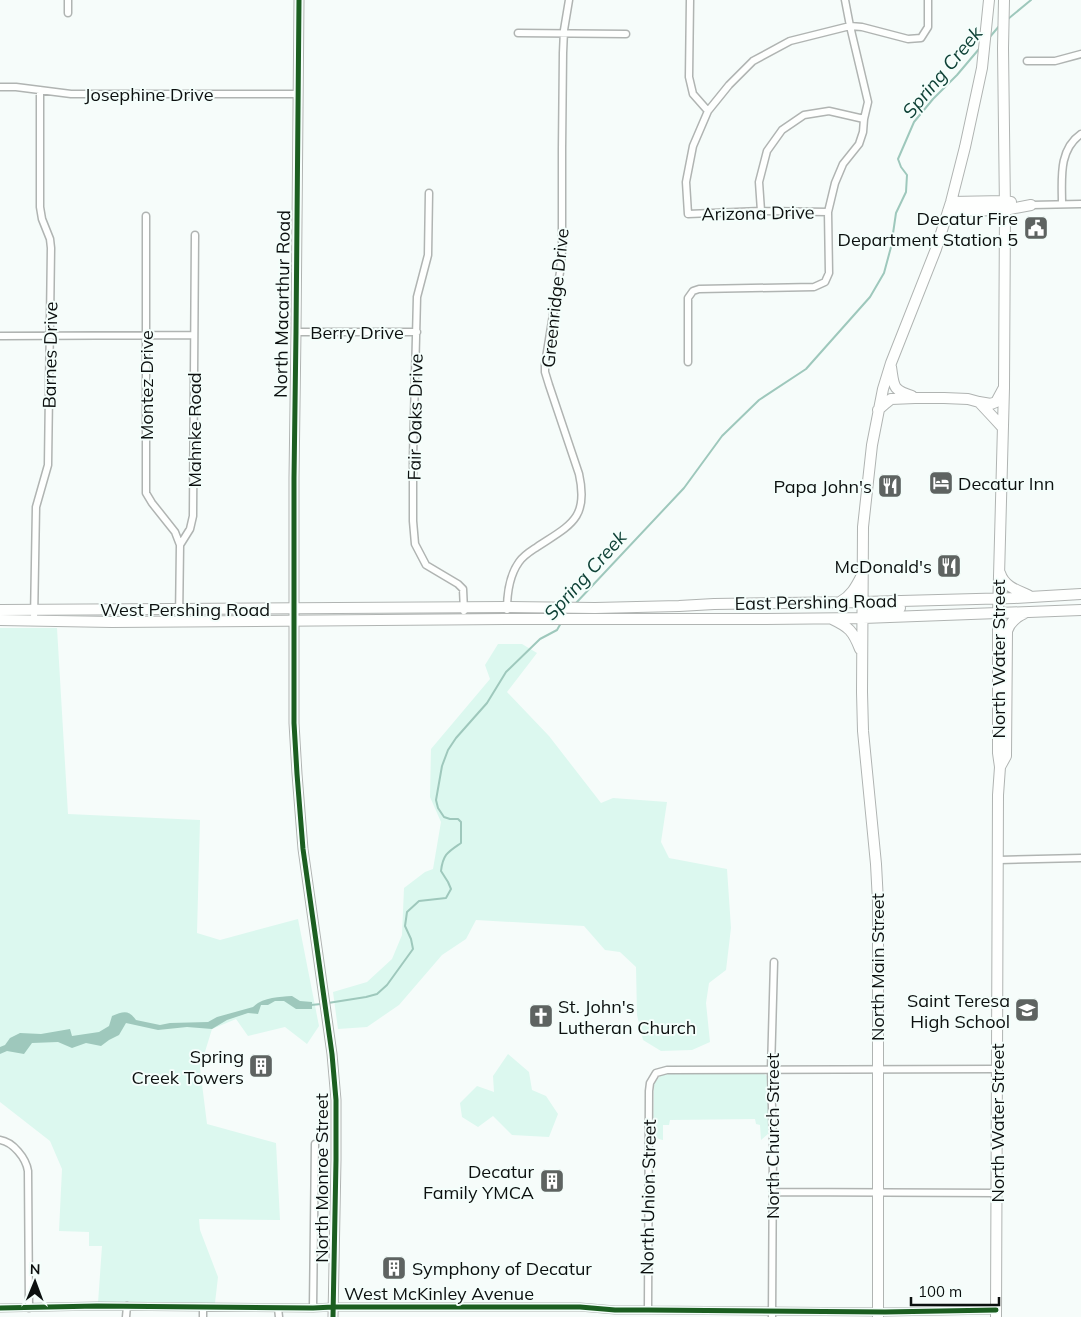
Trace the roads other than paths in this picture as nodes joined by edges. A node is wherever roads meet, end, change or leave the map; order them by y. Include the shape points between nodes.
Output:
1 (68, 0) edge
2 (299, 0) edge
3 (570, 0) edge
4 (690, 0) edge
5 (845, 0) edge
6 (928, 0) edge
7 (989, 0) edge
8 (1004, 2) edge
9 (68, 14) dead end
10 (850, 26) junction
11 (518, 33) dead end
12 (564, 34) junction
13 (626, 34) dead end
14 (1081, 54) edge
15 (1027, 61) dead end
16 (0, 87) edge
17 (40, 90) junction
18 (298, 94) junction
19 (708, 111) junction
20 (864, 119) junction
21 (1081, 134) edge
22 (429, 193) dead end
23 (1062, 204) junction
24 (1081, 204) edge
25 (1005, 205) junction
26 (1032, 206) joint
27 (950, 207) junction
28 (761, 211) junction
29 (828, 212) junction
30 (146, 216) dead end
31 (195, 235) dead end
32 (296, 332) junction
33 (417, 332) junction
34 (50, 335) junction
35 (146, 335) junction
36 (194, 335) junction
37 (0, 336) edge
38 (688, 362) dead end
39 (891, 363) junction
40 (1004, 388) junction
41 (915, 398) junction
42 (979, 402) junction
43 (878, 410) junction
44 (1002, 428) junction
45 (180, 544) junction
46 (999, 568) junction
47 (863, 572) junction
48 (1081, 594) edge
49 (1034, 597) junction
50 (998, 598) junction
51 (914, 600) junction
52 (840, 602) junction
53 (863, 602) junction
54 (506, 607) junction
55 (294, 608) junction
56 (464, 608) junction
57 (550, 608) joint
58 (179, 609) junction
59 (0, 610) edge
60 (126, 610) junction
61 (1081, 610) edge
62 (1027, 612) junction
63 (998, 614) junction
64 (34, 615) junction
65 (829, 618) junction
66 (863, 618) junction
67 (507, 619) junction
68 (0, 620) edge
69 (294, 620) junction
70 (464, 620) junction
71 (62, 622) junction
72 (179, 622) junction
73 (862, 654) junction
74 (1000, 768) junction
75 (1081, 858) edge
76 (999, 860) junction
77 (774, 962) dead end
78 (323, 990) joint
79 (996, 1069) junction
80 (771, 1070) junction
81 (878, 1070) junction
82 (0, 1140) edge
83 (315, 1144) dead end
84 (773, 1192) junction
85 (877, 1193) junction
86 (997, 1193) junction
87 (126, 1306) junction
88 (203, 1307) junction
89 (333, 1307) junction
90 (0, 1308) edge
91 (29, 1308) junction
92 (63, 1308) junction
93 (278, 1308) junction
94 (313, 1308) junction
95 (653, 1313) edge
96 (772, 1314) edge
97 (878, 1314) edge
98 (996, 1314) edge
99 (63, 1317) edge
100 (126, 1317) edge
101 (203, 1317) edge
102 (278, 1317) edge
103 (333, 1317) edge

1 - 9 street
2 - 18 street, North Macarthur Road
3 - 12 street, Greenridge Drive
4 - 19 street via 689,77 693,94
5 - 10 street
6 - 10 street via 928,27 921,38 908,40
7 - 27 main road, North Main Street via 982,68
8 - 25 main road, North Water Street
10 - 19 street via 790,41 753,61
10 - 20 street via 868,102
11 - 12 street
12 - 13 street
12 - 54 street, Greenridge Drive via 562,251 545,364 549,385 580,474 582,502 573,521 518,563 508,585
14 - 15 street via 1055,61
16 - 17 street, Josephine Drive
17 - 18 street, Josephine Drive via 71,94
17 - 34 street, Barnes Drive via 39,197 51,248
18 - 32 street, North Macarthur Road
19 - 28 street, Arizona Drive via 693,146 686,182 688,214
20 - 28 street via 829,111 804,115 782,130 767,151 759,182
20 - 29 street via 859,144 843,164
21 - 23 street via 1065,152 1061,172
22 - 33 street, Fair Oaks Drive via 428,255 418,297
23 - 24 street
23 - 26 street
25 - 26 main road
25 - 27 main road
25 - 40 main road, North Water Street
27 - 39 main road, North Main Street
28 - 29 street, Arizona Drive
29 - 38 street via 828,273 825,282 814,287 693,291 688,298
30 - 35 street, Montez Drive
31 - 36 street, Mahnke Road
32 - 33 street, Berry Drive
32 - 55 street, North Macarthur Road
33 - 56 street, Fair Oaks Drive via 413,457 415,544 426,565 463,589
34 - 35 street
34 - 37 street
34 - 64 street, Barnes Drive via 48,465 36,507
35 - 36 street
35 - 45 street, Montez Drive via 146,493
36 - 45 street, Mahnke Road via 193,516 190,529
39 - 41 main road via 896,390
39 - 43 main road, North Main Street
40 - 42 main road via 996,402
40 - 44 main road, North Water Street
41 - 42 main road
41 - 43 main road via 891,400
42 - 44 main road
43 - 47 main road, North Main Street via 864,514
44 - 46 main road, North Water Street
45 - 58 street, Mahnke Road
46 - 49 main road via 1008,586
46 - 50 main road, North Water Street
47 - 52 main road via 853,592
47 - 53 main road, North Main Street
48 - 49 main road, East Pershing Road
49 - 50 main road, East Pershing Road
50 - 51 main road, East Pershing Road
50 - 63 main road, North Water Street
51 - 53 main road, East Pershing Road
51 - 66 main road via 899,608 878,609
52 - 53 main road, East Pershing Road
52 - 57 main road, East Pershing Road
53 - 66 main road, North Main Street
54 - 56 main road, West Pershing Road
54 - 57 main road, West Pershing Road
54 - 67 street, Greenridge Drive
55 - 56 main road, West Pershing Road
55 - 58 main road, West Pershing Road
55 - 69 street, North Macarthur Road
56 - 70 street, Fair Oaks Drive
58 - 60 main road, West Pershing Road
58 - 72 street, Mahnke Road
59 - 64 main road, West Pershing Road
60 - 64 main road, West Pershing Road
60 - 71 main road via 64,617
61 - 62 main road, West Pershing Road
62 - 63 main road, West Pershing Road
62 - 74 main road via 1013,620 1007,631 1006,756
63 - 66 main road, West Pershing Road
63 - 74 main road, North Water Street
64 - 68 main road, West Pershing Road
64 - 71 main road, West Pershing Road
65 - 66 main road, West Pershing Road
65 - 67 main road, West Pershing Road
65 - 73 main road via 850,629
66 - 73 main road, North Main Street
67 - 70 main road, West Pershing Road
69 - 70 main road, West Pershing Road
69 - 72 main road, West Pershing Road
69 - 78 street, North Macarthur Road via 294,723 299,811
71 - 72 main road, West Pershing Road
73 - 81 main road, North Main Street via 863,731 878,902
74 - 76 main road, North Water Street
75 - 76 street
76 - 79 main road, North Water Street
77 - 80 street, North Church Street
78 - 89 street, North Monroe Street via 336,1100
79 - 81 street
79 - 86 main road, North Water Street
80 - 81 street
80 - 84 street, North Church Street
80 - 95 street, North Union Street via 667,1070 656,1073 650,1083 647,1244
81 - 85 main road, North Main Street
82 - 91 street via 13,1146 27,1164
83 - 94 street
84 - 85 street
84 - 96 street, North Church Street
85 - 86 street
85 - 97 main road, North Main Street
86 - 98 main road, North Water Street
87 - 88 street, West McKinley Avenue
87 - 92 street, West McKinley Avenue
87 - 100 street
88 - 93 street, West McKinley Avenue
88 - 101 street
89 - 94 street, West McKinley Avenue
89 - 95 street, West McKinley Avenue via 580,1307
89 - 103 street, North Monroe Street
90 - 91 street, West McKinley Avenue
91 - 92 street, West McKinley Avenue
92 - 99 street
93 - 94 street, West McKinley Avenue
93 - 102 street
95 - 96 street, West McKinley Avenue
96 - 97 street, West McKinley Avenue
97 - 98 street, West McKinley Avenue

